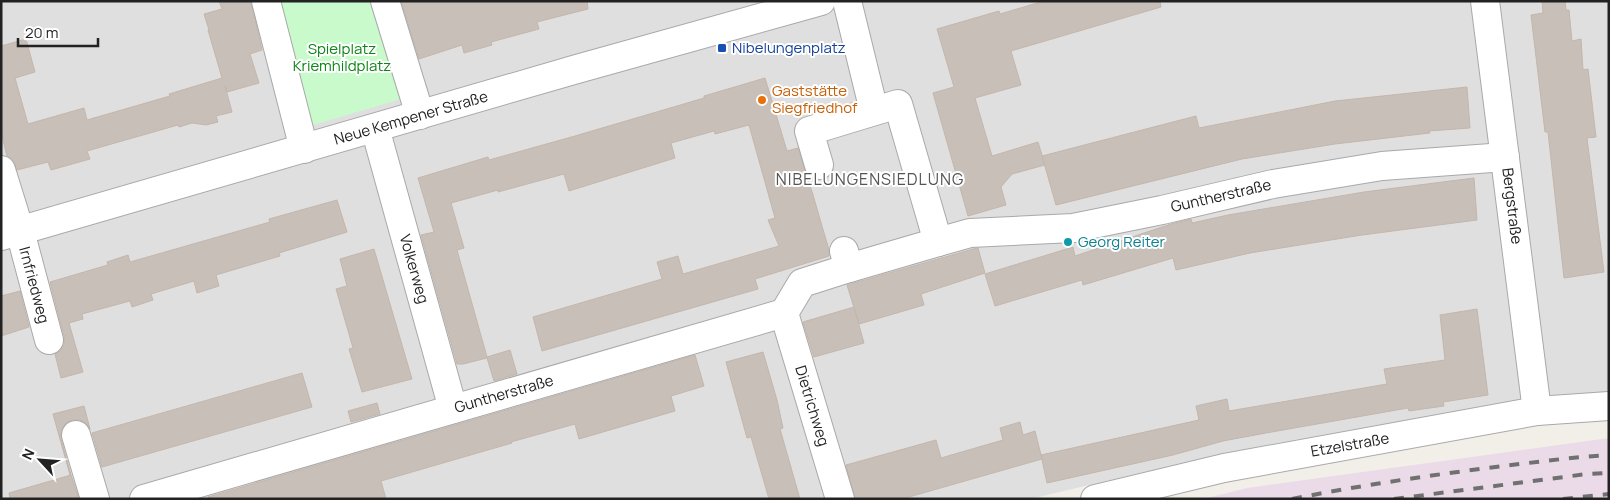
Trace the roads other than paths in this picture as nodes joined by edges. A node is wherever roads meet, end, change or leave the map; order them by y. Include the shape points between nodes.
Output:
1 (266, 1) edge
2 (385, 1) edge
3 (821, 1) edge
4 (847, 1) edge
5 (1485, 1) edge
6 (874, 111) junction
7 (420, 115) junction
8 (375, 128) junction
9 (304, 149) junction
10 (1505, 157) junction
11 (819, 166) dead end
12 (1, 170) edge
13 (11, 234) edge
14 (938, 242) junction
15 (784, 314) junction
16 (49, 340) dead end
17 (1609, 406) edge
18 (453, 409) junction
19 (1538, 411) junction
20 (76, 435) dead end
21 (95, 499) edge
22 (144, 499) edge
23 (840, 499) edge
24 (1095, 499) edge

1 - 9 street
2 - 7 street
3 - 7 street, Neue Kempener Straße
4 - 6 street
5 - 10 street, Bergstraße
6 - 11 street via 809,131
6 - 14 street via 898,104
7 - 8 street, Neue Kempener Straße
8 - 9 street, Neue Kempener Straße
8 - 18 street, Volkerweg
9 - 13 street, Neue Kempener Straße
10 - 14 street, Guntherstraße via 1382,166 1273,184 1073,228 970,233
10 - 19 street, Bergstraße
12 - 13 street, Irnfriedweg
13 - 16 street, Irnfriedweg
14 - 15 street via 846,259 802,283
15 - 18 street, Guntherstraße
15 - 23 street, Dietrichweg
17 - 19 street, Etzelstraße
18 - 22 street, Guntherstraße
19 - 24 street, Etzelstraße via 1224,468
20 - 21 street

